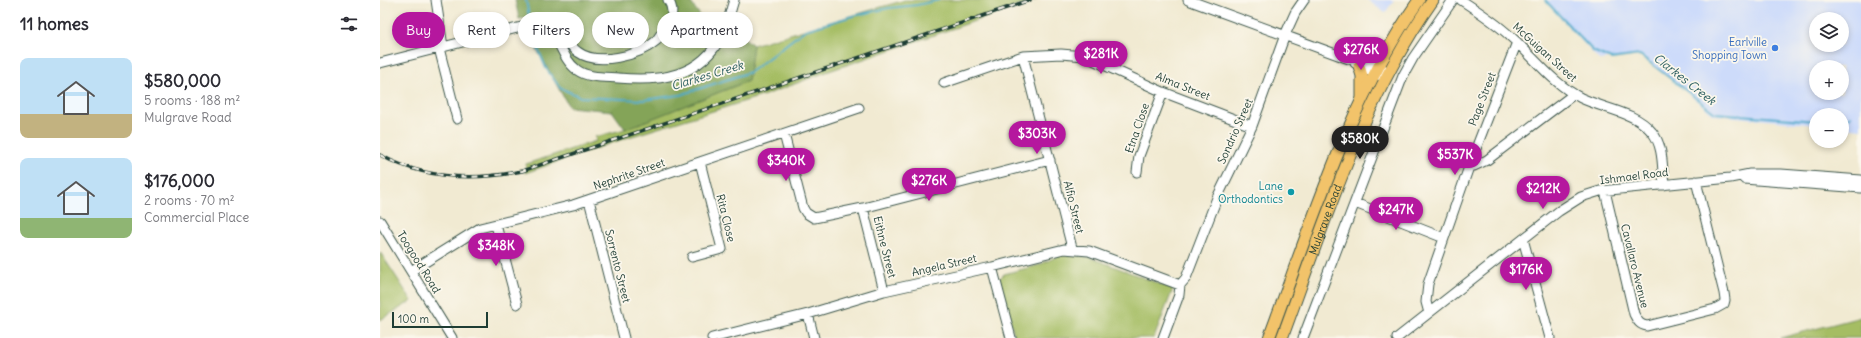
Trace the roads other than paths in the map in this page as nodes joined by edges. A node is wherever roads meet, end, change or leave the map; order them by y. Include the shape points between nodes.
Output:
1 (436, 0) edge
2 (668, 0) edge
3 (734, 0) edge
4 (1188, 0) edge
5 (1304, 0) edge
6 (1419, 0) edge
7 (1433, 0) edge
8 (1453, 0) edge
9 (1461, 0) edge
10 (1205, 3) edge
11 (437, 12) edge
12 (518, 28) edge
13 (1285, 35) junction
14 (1517, 42) junction
15 (445, 46) edge
16 (437, 48) edge
17 (441, 48) edge
18 (559, 48) edge
19 (573, 48) edge
20 (1023, 56) junction
21 (1349, 59) junction
22 (380, 63) edge
23 (1359, 66) junction
24 (1376, 70) junction
25 (1387, 75) junction
26 (944, 83) dead end
27 (1162, 92) junction
28 (1574, 94) junction
29 (1362, 98) junction
30 (860, 108) dead end
31 (457, 119) dead end
32 (1252, 126) junction
33 (784, 134) junction
34 (1050, 160) junction
35 (700, 162) junction
36 (1470, 164) junction
37 (1137, 172) dead end
38 (1861, 180) edge
39 (1696, 181) junction
40 (1837, 181) junction
41 (1664, 185) junction
42 (1861, 188) edge
43 (1605, 191) junction
44 (589, 200) junction
45 (1355, 204) junction
46 (863, 208) junction
47 (380, 221) edge
48 (496, 225) junction
49 (1444, 238) junction
50 (1523, 239) junction
51 (1072, 248) junction
52 (692, 257) dead end
53 (992, 267) junction
54 (411, 271) junction
55 (1180, 285) junction
56 (884, 291) junction
57 (517, 304) dead end
58 (1429, 313) junction
59 (808, 314) junction
60 (452, 337) edge
61 (716, 337) edge
62 (624, 338) edge
63 (814, 338) edge
64 (1011, 338) edge
65 (1163, 338) edge
66 (1269, 338) edge
67 (1282, 338) edge
68 (1303, 338) edge
69 (1396, 338) edge
70 (1550, 338) edge

1 - 11 street
2 - 19 street via 672,16 661,35 647,46 627,55 602,60 588,58
3 - 18 street via 722,35 708,55 685,71 662,79 642,80 585,74 577,70
4 - 10 street
5 - 13 street, Sondrio Street
6 - 24 main road, Mulgrave Road
7 - 25 main road, Mulgrave Road
8 - 45 street, Mulgrave Road via 1403,76
9 - 14 street, McGuigan Street via 1498,25
10 - 13 street
12 - 15 street
13 - 21 street
13 - 32 street, Sondrio Street
14 - 28 street, McGuigan Street via 1550,75
14 - 36 street, Page Street
16 - 22 street
17 - 31 street
20 - 26 street, Alma Street
20 - 27 street, Alma Street via 1084,56
20 - 34 street, Alfio Street
21 - 23 street
21 - 24 street via 1358,59
23 - 24 street
23 - 29 main road via 1362,76
24 - 25 street
24 - 29 main road, Mulgrave Road
25 - 67 main road, Mulgrave Road via 1357,136
27 - 32 street, Alma Street
27 - 37 street, Etna Close via 1139,156
28 - 36 street via 1487,160 1474,166
28 - 41 street, McGuigan Street via 1648,126 1656,136 1660,148
29 - 66 main road, Mulgrave Road via 1331,170
30 - 33 street, Nephrite Street
32 - 55 street, Sondrio Street via 1217,198 1186,278
33 - 35 street, Nephrite Street
33 - 46 street via 803,208 810,216 819,218
34 - 46 street
34 - 51 street, Alfio Street
35 - 44 street, Nephrite Street
35 - 52 street, Rita Close via 722,249
36 - 49 street, Page Street
38 - 40 street, Ishmael Road
39 - 40 street, Ishmael Road via 1730,178
39 - 41 street, Ishmael Road
39 - 43 street, Cavallaro Avenue via 1726,300 1724,304 1715,308 1647,326 1642,325 1634,314
40 - 42 street, Ishmael Road
41 - 43 street, Ishmael Road
43 - 50 street, Ishmael Road via 1586,195 1571,202
44 - 48 street, Nephrite Street
44 - 62 street, Sorrento Street
45 - 49 street
45 - 68 street, Mulgrave Road
46 - 56 street, Eithne Street
47 - 54 street, Toogood Road
48 - 54 street, Nephrite Street via 470,233
48 - 57 street
49 - 58 street, Page Street via 1427,290 1426,302
50 - 58 street, Ishmael Road
50 - 70 street
51 - 53 street, Angela Street
51 - 55 street, Angela Street via 1089,251
53 - 56 street, Angela Street
53 - 64 street
54 - 60 street, Toogood Road
55 - 65 street, Sondrio Street via 1179,295
56 - 59 street, Angela Street
58 - 69 street, Ishmael Road
59 - 61 street, Angela Street
59 - 63 street

